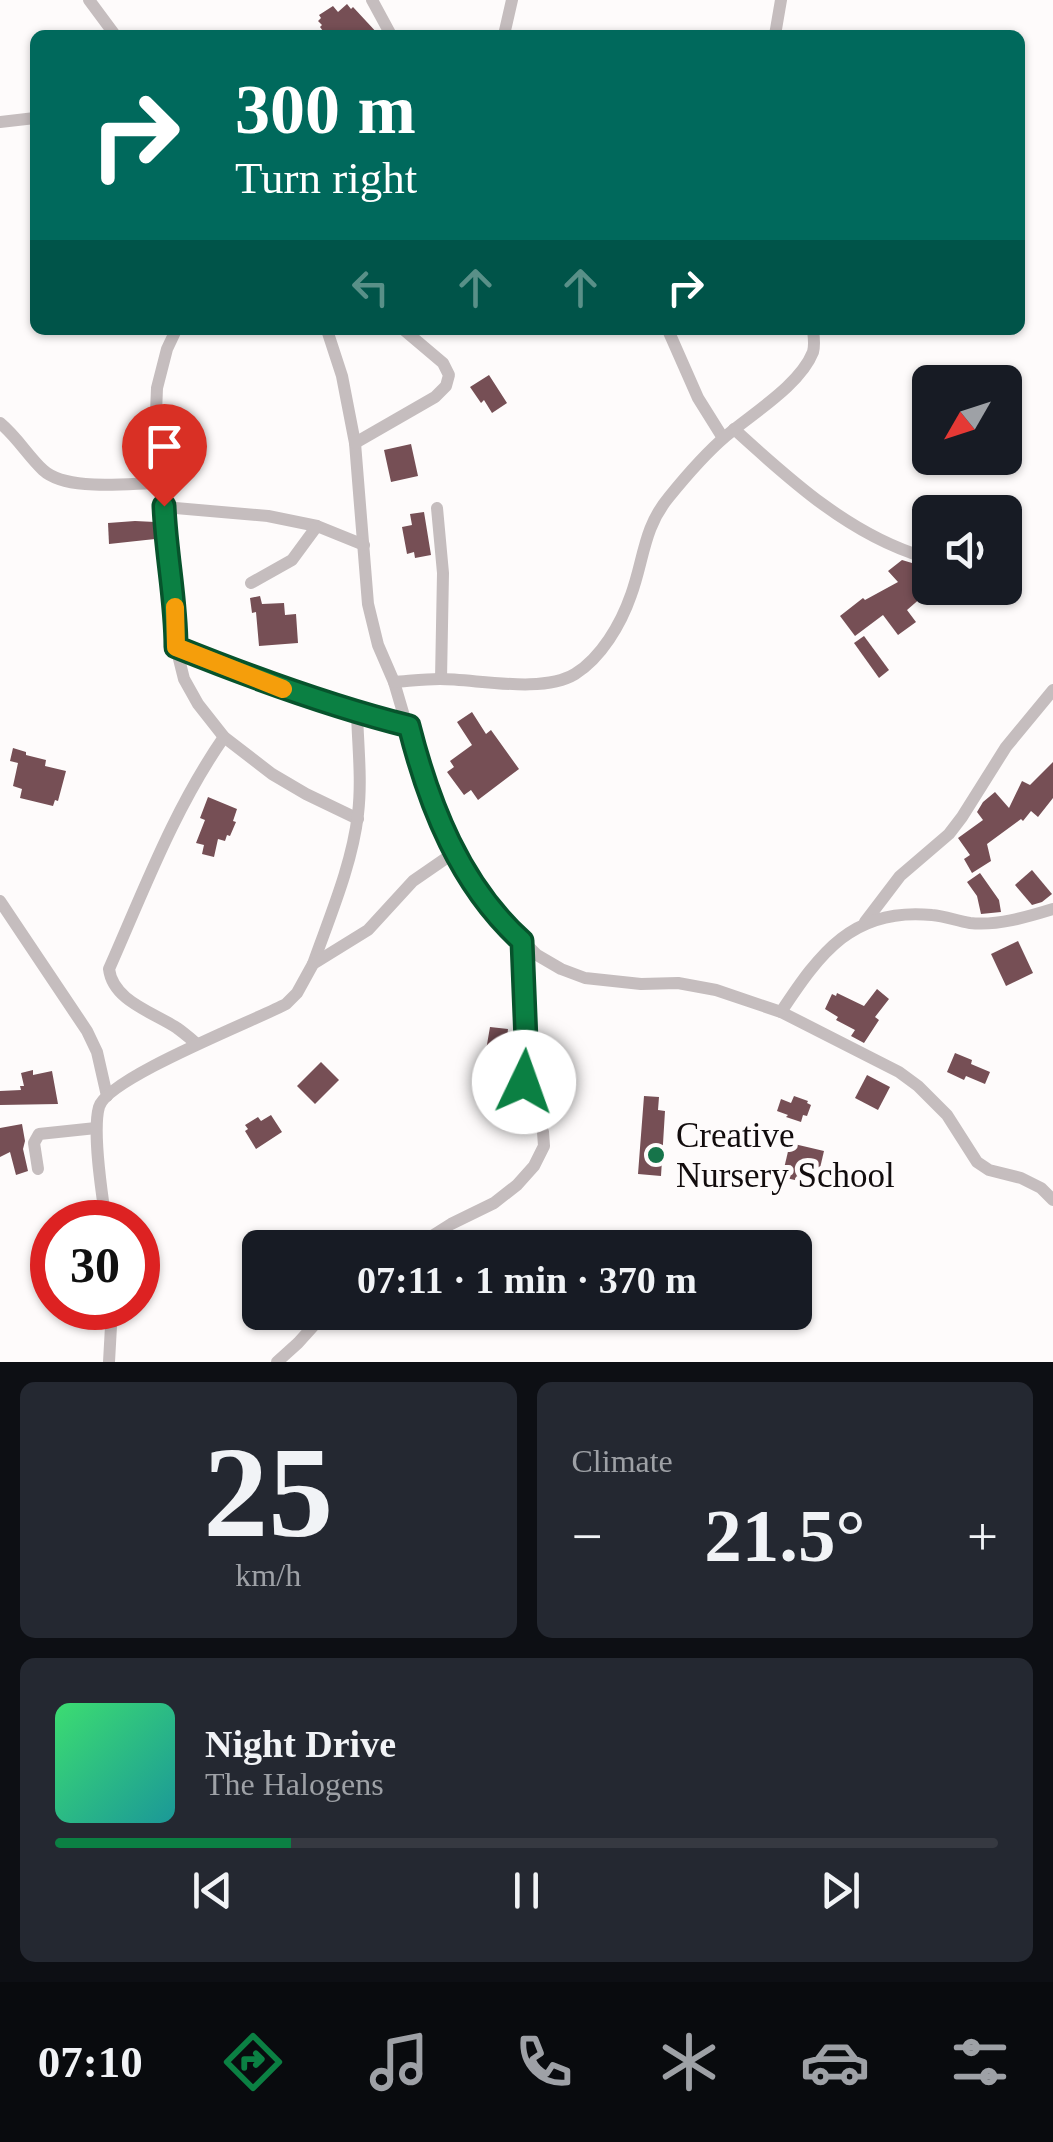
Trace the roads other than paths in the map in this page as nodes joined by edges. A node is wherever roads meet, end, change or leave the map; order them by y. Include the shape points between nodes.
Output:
1 (89, 0) edge
2 (372, 0) edge
3 (512, 0) edge
4 (781, 0) edge
5 (102, 20) junction
6 (105, 30) edge
7 (111, 30) edge
8 (388, 30) edge
9 (505, 30) edge
10 (775, 30) edge
11 (30, 119) edge
12 (0, 122) edge
13 (174, 335) edge
14 (329, 335) edge
15 (410, 335) edge
16 (670, 335) edge
17 (814, 335) edge
18 (0, 423) edge
19 (729, 434) junction
20 (355, 443) junction
21 (160, 483) junction
22 (164, 506) junction
23 (436, 508) dead end
24 (317, 526) junction
25 (364, 545) junction
26 (912, 553) edge
27 (251, 582) dead end
28 (176, 647) junction
29 (441, 679) junction
30 (394, 682) junction
31 (1053, 690) edge
32 (357, 713) junction
33 (409, 726) junction
34 (224, 738) junction
35 (358, 819) junction
36 (455, 852) junction
37 (1053, 910) edge
38 (2, 911) edge
39 (866, 922) junction
40 (522, 941) junction
41 (314, 964) junction
42 (781, 1012) junction
43 (197, 1044) junction
44 (107, 1096) junction
45 (96, 1128) junction
46 (38, 1168) dead end
47 (104, 1200) edge
48 (1053, 1200) edge
49 (442, 1230) edge
50 (111, 1330) edge
51 (308, 1330) edge
52 (109, 1362) edge
53 (277, 1362) edge

1 - 5 street
2 - 8 street
3 - 9 street
4 - 10 street
5 - 6 street
5 - 7 street
11 - 12 street
13 - 21 street via 157,388
14 - 20 street
15 - 20 street via 443,363 446,386
16 - 19 street via 698,398
17 - 19 street via 815,349 804,368
18 - 21 street via 56,478
19 - 26 street via 854,526
19 - 29 street via 666,499 648,530 621,617 578,673 510,685
20 - 25 street
21 - 22 street
22 - 24 street
22 - 28 street
23 - 29 street
24 - 25 street
24 - 27 street via 292,560
25 - 30 street via 368,604
28 - 32 street
28 - 34 street via 184,680
29 - 30 street
30 - 33 street
31 - 39 street via 962,818 900,876
32 - 33 street
32 - 35 street
33 - 36 street via 424,784
34 - 35 street via 272,774
34 - 43 street via 170,829 110,969 121,993
35 - 41 street
36 - 40 street
36 - 41 street via 413,881 368,930
37 - 39 street via 994,923 911,914
38 - 44 street via 86,1031
39 - 42 street via 831,946
40 - 42 street via 586,978 678,983
40 - 49 street via 524,1082 544,1146 517,1186
41 - 43 street via 286,1004
42 - 48 street via 899,1072 947,1115 977,1162 1021,1178
43 - 44 street
44 - 45 street
45 - 46 street via 39,1134
45 - 47 street
50 - 52 street
51 - 53 street

